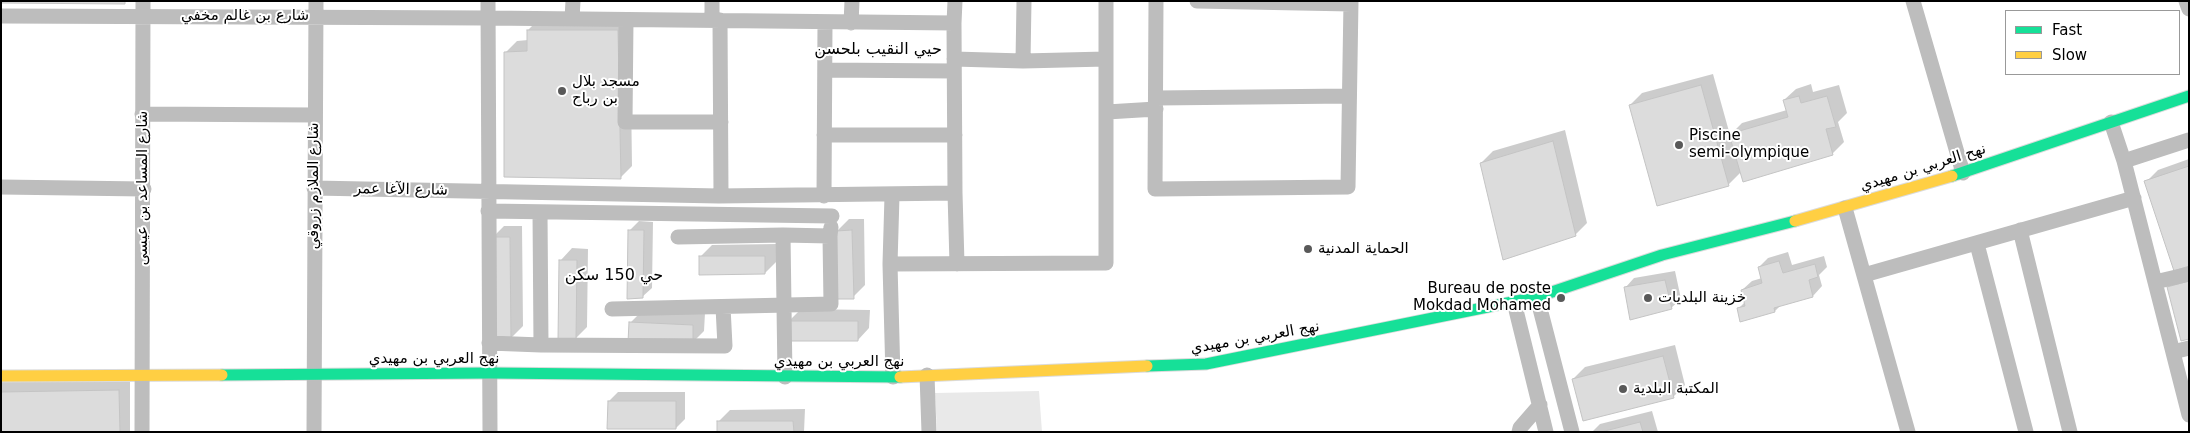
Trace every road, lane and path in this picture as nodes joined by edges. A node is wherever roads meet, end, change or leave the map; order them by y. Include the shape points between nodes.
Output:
1 (316, 1) edge
2 (488, 1) edge
3 (573, 1) edge
4 (712, 1) edge
5 (852, 1) edge
6 (955, 1) edge
7 (1024, 1) edge
8 (1106, 1) edge
9 (1156, 1) edge
10 (1197, 1) edge
11 (1913, 1) edge
12 (2186, 1) edge
13 (1350, 2) edge
14 (143, 9) edge
15 (2189, 9) edge
16 (1, 16) edge
17 (316, 17) junction
18 (488, 18) junction
19 (572, 19) junction
20 (626, 20) junction
21 (716, 20) junction
22 (825, 23) junction
23 (851, 23) junction
24 (954, 23) junction
25 (1106, 59) junction
26 (1022, 62) junction
27 (954, 65) junction
28 (825, 70) junction
29 (1349, 96) junction
30 (2189, 96) edge
31 (1156, 104) junction
32 (1107, 112) junction
33 (142, 114) junction
34 (315, 115) junction
35 (721, 122) junction
36 (2111, 122) junction
37 (824, 135) junction
38 (955, 135) junction
39 (2189, 140) edge
40 (2124, 161) junction
41 (1963, 173) junction
42 (1, 187) edge
43 (314, 188) junction
44 (144, 189) junction
45 (488, 191) junction
46 (955, 194) junction
47 (721, 196) junction
48 (830, 196) junction
49 (892, 196) junction
50 (2134, 198) junction
51 (1845, 208) junction
52 (488, 212) junction
53 (540, 212) junction
54 (832, 216) junction
55 (2020, 230) junction
56 (783, 235) junction
57 (830, 236) junction
58 (678, 237) dead end
59 (1977, 244) junction
60 (1662, 255) joint
61 (890, 264) junction
62 (957, 264) junction
63 (2189, 274) edge
64 (1864, 275) junction
65 (2155, 282) junction
66 (1537, 297) junction
67 (1514, 302) junction
68 (784, 306) junction
69 (723, 307) junction
70 (612, 309) dead end
71 (489, 344) junction
72 (541, 344) junction
73 (2189, 348) edge
74 (2173, 352) junction
75 (313, 372) junction
76 (490, 373) junction
77 (143, 375) junction
78 (1, 376) edge
79 (927, 376) junction
80 (785, 377) junction
81 (893, 377) junction
82 (1540, 405) junction
83 (2189, 415) edge
84 (142, 432) edge
85 (314, 432) edge
86 (490, 432) edge
87 (929, 432) edge
88 (1519, 432) edge
89 (1546, 432) edge
90 (1572, 432) edge
91 (1908, 432) edge
92 (2026, 432) edge
93 (2070, 432) edge

1 - 17 street, شارع الملازم زروقي
2 - 18 street
3 - 19 street
4 - 21 street
5 - 23 street
6 - 24 street
7 - 26 street
8 - 25 street
9 - 31 street
10 - 13 street
11 - 41 street
12 - 15 street
13 - 29 street
14 - 16 street, شارع بن غالم مخفي
14 - 17 street, شارع بن غالم مخفي
14 - 33 street, شارع المساعد بن عيسى
17 - 18 street, شارع بن غالم مخفي
17 - 34 street, شارع الملازم زروقي
18 - 19 street, شارع بن غالم مخفي
18 - 45 street
19 - 20 street, شارع بن غالم مخفي
20 - 21 street, شارع بن غالم مخفي
20 - 35 street via 625,122
21 - 22 street, شارع بن غالم مخفي
21 - 35 street
22 - 23 street, شارع بن غالم مخفي
22 - 28 street
23 - 24 street, شارع بن غالم مخفي
24 - 27 street
25 - 26 street
25 - 32 street
26 - 27 street
27 - 28 street
27 - 38 street
28 - 37 street
29 - 31 street
29 - 31 street via 1348,187 1155,189
30 - 36 main road, نهح العربي بن مهيدي
31 - 32 street
32 - 62 street via 1106,263
33 - 34 street
33 - 44 street, شارع المساعد بن عيسى
34 - 43 street, شارع الملازم زروقي
35 - 47 street
36 - 40 street
36 - 41 main road, نهح العربي بن مهيدي
37 - 38 street
37 - 48 street
38 - 46 street
39 - 40 street
40 - 50 street
41 - 51 main road, نهح العربي بن مهيدي
42 - 44 street
43 - 45 street, شارع الآغا عمر
43 - 75 street, شارع الملازم زروقي
44 - 77 street, شارع المساعد بن عيسى
45 - 47 street, شارع الآغا عمر
45 - 52 street
46 - 49 street, شارع الآغا عمر
46 - 62 street
47 - 48 street, شارع الآغا عمر
48 - 49 street, شارع الآغا عمر
48 - 54 street
49 - 61 street
50 - 55 street
50 - 65 street
51 - 60 main road, نهح العربي بن مهيدي
51 - 64 street
52 - 53 street
52 - 71 street
53 - 54 street
53 - 72 street
54 - 57 street
55 - 59 street
55 - 93 street
56 - 57 street
56 - 58 street
56 - 68 street
57 - 68 street via 831,304
59 - 64 street
59 - 92 street
60 - 66 main road, نهج العربي بن مهيدي
61 - 62 street
61 - 81 street
63 - 65 street
64 - 91 street
65 - 74 street
66 - 67 main road, نهج العربي بن مهيدي
66 - 90 street
67 - 79 main road, نهج العربي بن مهيدي via 1206,364
67 - 82 street
68 - 69 street
68 - 80 street
69 - 70 street
69 - 72 street via 725,346
71 - 72 street
71 - 76 street
73 - 74 street
74 - 83 street
75 - 76 main road, نهج العربي بن مهيدي
75 - 77 main road, نهج العربي بن مهيدي
75 - 85 street, شارع الملازم زروقي
76 - 80 main road, نهج العربي بن مهيدي
76 - 86 street
77 - 78 main road, نهج العربي بن مهيدي
77 - 84 street, شارع المساعد بن عيسى
79 - 81 main road, نهج العربي بن مهيدي
79 - 87 street
80 - 81 main road, نهج العربي بن مهيدي
82 - 88 street
82 - 89 street

